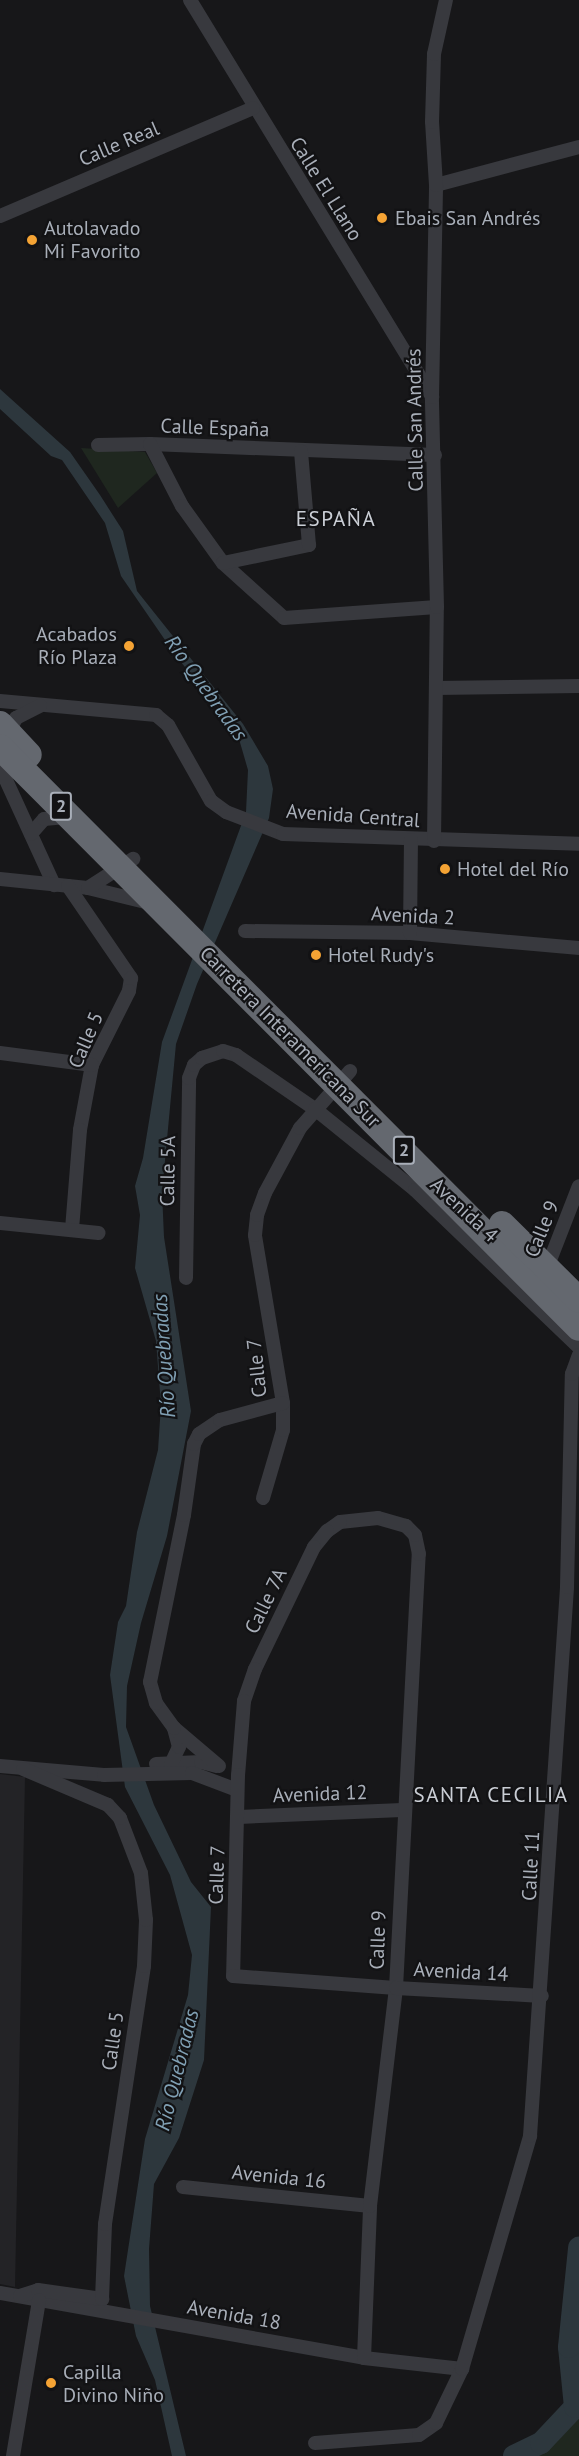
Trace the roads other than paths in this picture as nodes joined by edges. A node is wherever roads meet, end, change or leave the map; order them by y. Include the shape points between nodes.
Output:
1 (189, 0) edge
2 (446, 0) edge
3 (253, 108) junction
4 (579, 147) edge
5 (436, 185) junction
6 (0, 216) edge
7 (432, 397) junction
8 (150, 444) junction
9 (98, 446) dead end
10 (301, 451) junction
11 (435, 455) junction
12 (224, 563) junction
13 (437, 607) junction
14 (579, 686) edge
15 (436, 688) junction
16 (0, 701) edge
17 (44, 704) junction
18 (0, 724) edge
19 (11, 747) edge
20 (0, 767) edge
21 (72, 817) junction
22 (32, 834) junction
23 (411, 840) junction
24 (434, 841) junction
25 (579, 844) edge
26 (127, 862) junction
27 (0, 879) edge
28 (54, 885) junction
29 (68, 886) junction
30 (88, 888) junction
31 (181, 922) junction
32 (245, 931) dead end
33 (410, 933) junction
34 (579, 948) edge
35 (0, 1053) edge
36 (92, 1065) junction
37 (194, 1065) joint
38 (343, 1077) junction
39 (315, 1108) junction
40 (579, 1186) edge
41 (0, 1222) edge
42 (72, 1230) junction
43 (98, 1233) dead end
44 (542, 1276) junction
45 (186, 1278) dead end
46 (579, 1300) edge
47 (579, 1328) edge
48 (579, 1347) edge
49 (579, 1355) edge
50 (283, 1403) junction
51 (263, 1498) dead end
52 (406, 1526) joint
53 (174, 1728) junction
54 (0, 1766) edge
55 (219, 1766) junction
56 (164, 1767) junction
57 (23, 1769) junction
58 (238, 1775) junction
59 (237, 1790) junction
60 (402, 1810) junction
61 (239, 1817) junction
62 (233, 1976) joint
63 (396, 1988) junction
64 (542, 1996) junction
65 (183, 2187) dead end
66 (370, 2206) junction
67 (0, 2294) edge
68 (20, 2296) junction
69 (39, 2300) junction
70 (364, 2358) junction
71 (462, 2369) junction
72 (315, 2443) dead end
73 (14, 2456) edge

1 - 3 street, Calle El Llano
2 - 5 street, Calle San Andrés via 434,54 432,122
3 - 6 street, Calle Real
3 - 7 street, Calle El Llano
4 - 5 street
5 - 7 street, Calle San Andrés
7 - 11 street, Calle San Andrés
8 - 9 street
8 - 10 street, Calle España
8 - 12 street, Calle España via 182,506
10 - 11 street, Calle España
10 - 12 street via 309,544
11 - 13 street, Calle San Andrés
12 - 13 street, Calle España via 284,618
13 - 15 street, Calle San Andrés
14 - 15 street
15 - 24 street, Calle San Andrés
16 - 17 street, Avenida Central
17 - 19 street via 16,718
17 - 23 street, Avenida Central via 156,715 168,725 205,793 226,812 283,834
18 - 19 highway, Carretera Interamericana Sur / 2
19 - 21 highway, Carretera Interamericana Sur / 2
19 - 26 highway, Carretera Interamericana Sur / 2
20 - 22 street
21 - 22 street via 44,819
21 - 26 highway, Carretera Interamericana Sur / 2
22 - 28 street
23 - 24 street, Avenida Central
23 - 33 street
24 - 25 street, Avenida Central
26 - 30 street
26 - 31 highway, Carretera Interamericana Sur / 2
27 - 28 street
28 - 29 street
29 - 30 street
29 - 36 street, Calle 5 via 131,978 129,991
30 - 31 street via 128,895
31 - 38 highway, Carretera Interamericana Sur / 2
32 - 33 street, Avenida 2
33 - 34 street, Avenida 2
35 - 36 street
36 - 42 street, Calle 5 via 80,1130
37 - 39 street, Avenida 4 via 210,1053 236,1054
37 - 45 street, Calle 5A via 189,1078
38 - 39 street, Calle 7
38 - 44 highway, Carretera Interamericana Sur / 2
39 - 48 street, Avenida 4 via 415,1190
39 - 50 street, Calle 7 via 290,1146 257,1215 255,1235
40 - 44 street, Calle 9
41 - 42 street
42 - 43 street
44 - 46 highway, Carretera Interamericana Sur / 2
44 - 47 highway, Carretera Interamericana Sur / 2
49 - 64 street, Calle 11 via 572,1374 567,1587
50 - 51 street via 283,1430
50 - 53 street, Calle 7 via 220,1420 199,1434 194,1444 184,1515 150,1682 156,1703
52 - 58 street, Calle 7A via 378,1518 340,1522 327,1530 314,1547 244,1701
52 - 60 street, Calle 9 via 415,1535 419,1554
53 - 55 street, Calle 7
53 - 56 street via 179,1747
54 - 57 street
55 - 56 street via 201,1762
55 - 58 street
56 - 57 street via 104,1771
56 - 59 street
57 - 68 street, Calle 5 via 108,1805 120,1818 141,1873 146,1920 144,1966 105,2224 102,2299 38,2290
58 - 59 street, Calle 7
59 - 61 street, Calle 7
60 - 61 street, Avenida 12
60 - 63 street, Calle 9
61 - 62 street, Calle 7
62 - 63 street, Avenida 14
63 - 64 street, Avenida 14
63 - 66 street, Calle 9
64 - 71 street, Calle 11 via 530,2136
65 - 66 street, Avenida 16
66 - 70 street, Calle 9
67 - 68 street, Avenida 18
68 - 69 street, Avenida 18
69 - 70 street, Avenida 18
69 - 73 street
70 - 71 street, Avenida 18
71 - 72 street, Calle 11 via 436,2423 419,2435

